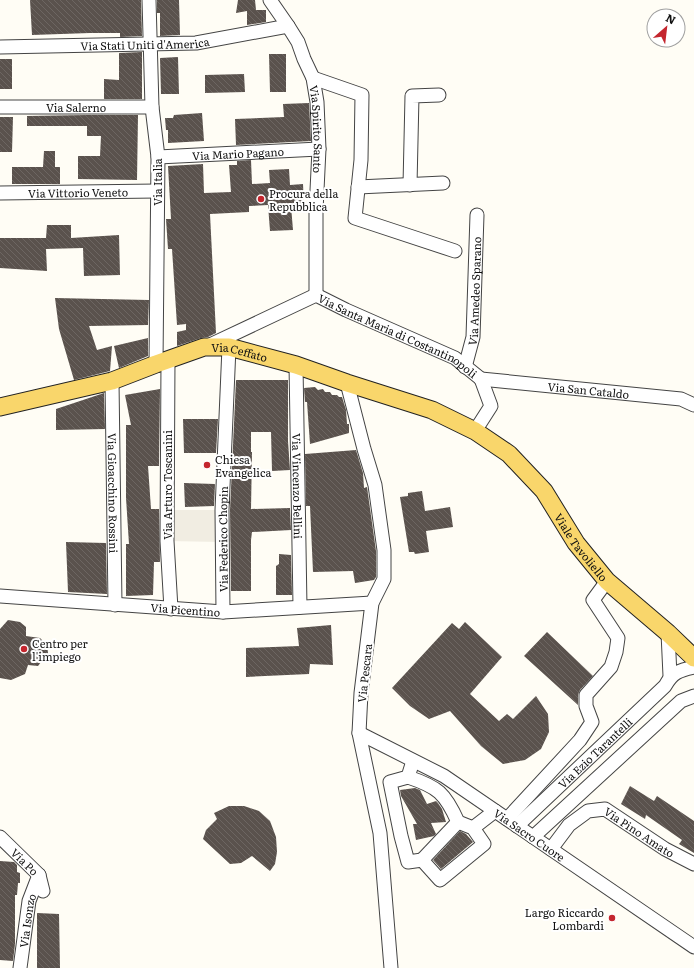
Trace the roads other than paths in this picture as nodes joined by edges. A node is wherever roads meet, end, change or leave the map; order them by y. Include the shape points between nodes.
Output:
1 (149, 0) edge
2 (270, 0) edge
3 (288, 26) junction
4 (149, 43) junction
5 (0, 47) edge
6 (313, 78) junction
7 (439, 95) dead end
8 (0, 107) edge
9 (152, 107) junction
10 (319, 150) junction
11 (158, 157) junction
12 (443, 183) dead end
13 (410, 185) junction
14 (358, 187) junction
15 (157, 191) junction
16 (0, 193) edge
17 (477, 215) dead end
18 (455, 251) dead end
19 (316, 295) junction
20 (204, 347) junction
21 (229, 347) junction
22 (162, 362) junction
23 (296, 365) junction
24 (465, 367) junction
25 (481, 379) junction
26 (112, 381) junction
27 (348, 383) junction
28 (694, 405) edge
29 (0, 407) edge
30 (475, 431) junction
31 (607, 581) junction
32 (0, 596) edge
33 (372, 603) junction
34 (115, 605) junction
35 (300, 607) junction
36 (171, 609) junction
37 (223, 612) junction
38 (668, 633) junction
39 (694, 658) edge
40 (694, 667) edge
41 (670, 676) junction
42 (694, 696) edge
43 (359, 733) junction
44 (413, 761) junction
45 (408, 777) junction
46 (495, 811) junction
47 (458, 822) junction
48 (512, 823) junction
49 (473, 828) junction
50 (0, 837) edge
51 (533, 837) junction
52 (551, 849) junction
53 (422, 860) junction
54 (694, 864) edge
55 (39, 875) junction
56 (43, 891) dead end
57 (694, 947) edge
58 (20, 968) edge
59 (391, 968) edge

1 - 4 street, Via Italia
2 - 3 street, Via Spirito Santo
3 - 4 street, Via Stati Uniti d'America via 196,43
3 - 6 street, Via Spirito Santo via 298,42
4 - 5 street, Via Stati Uniti d'America
4 - 9 street, Via Italia
6 - 10 street, Via Spirito Santo
6 - 14 street via 362,96
7 - 13 street via 412,96
8 - 9 street, Via Salerno
9 - 11 street, Via Italia
10 - 11 street, Via Mario Pagano
10 - 19 street, Via Spirito Santo
11 - 15 street, Via Italia
12 - 13 street
13 - 14 street
14 - 18 street via 355,218
15 - 16 street, Via Vittorio Veneto
15 - 22 street, Via Italia
17 - 24 street, Via Amedeo Sparano via 473,337
19 - 20 street, Via Santa Maria di Costantinopoli
19 - 24 street, Via Santa Maria di Costantinopoli via 455,358
20 - 21 main road, Via Ceffato
20 - 22 main road, Via Ceffato
21 - 23 main road, Via Ceffato
21 - 37 street, Via Federico Chopin via 222,510
22 - 26 main road, Via Ceffato
22 - 36 street, Via Arturo Toscanini
23 - 27 main road, Via Ceffato
23 - 35 street, Via Vincenzo Bellini
24 - 25 street, Via Santa Maria di Costantinopoli
25 - 28 street, Via San Cataldo via 682,399
25 - 30 street via 491,406
26 - 29 main road, Via Ceffato
26 - 34 street, Via Gioacchino Rossini
27 - 30 main road, Via Ceffato via 432,410
27 - 33 street, Via Pescara via 375,485 383,538 384,579
30 - 31 main road, Viale Tavoliello via 509,454 544,491 576,543
31 - 38 main road, Viale Tavoliello
31 - 48 street via 593,600 618,638 611,667 586,695 586,706 592,722
32 - 34 street, Via Picentino
33 - 35 street, Via Picentino
33 - 43 street, Via Pescara
34 - 36 street, Via Picentino
35 - 37 street, Via Picentino
36 - 37 street, Via Picentino
38 - 39 main road, Viale Tavoliello
38 - 41 street
40 - 41 street
41 - 48 street, Via Ezio Tarantelli via 665,686
42 - 51 street, Via Ezio Tarantelli via 681,701
43 - 44 street, Via Sacro Cuore
43 - 59 street, Via Pescara via 380,834
44 - 45 street
44 - 46 street, Via Sacro Cuore via 444,776
45 - 47 street via 425,782 442,793
45 - 53 street via 390,782 408,862
46 - 48 street, Via Sacro Cuore
46 - 49 street
47 - 49 street
47 - 53 street
48 - 51 street, Via Sacro Cuore
49 - 53 street via 484,844 440,880
50 - 55 street, Via Po
51 - 52 street, Via Sacro Cuore
52 - 54 street, Via Pino Amato via 569,825 588,811 605,809 665,849
52 - 57 street, Via Sacro Cuore
55 - 56 street, Via Po
55 - 58 street, Via Isonzo via 29,901

